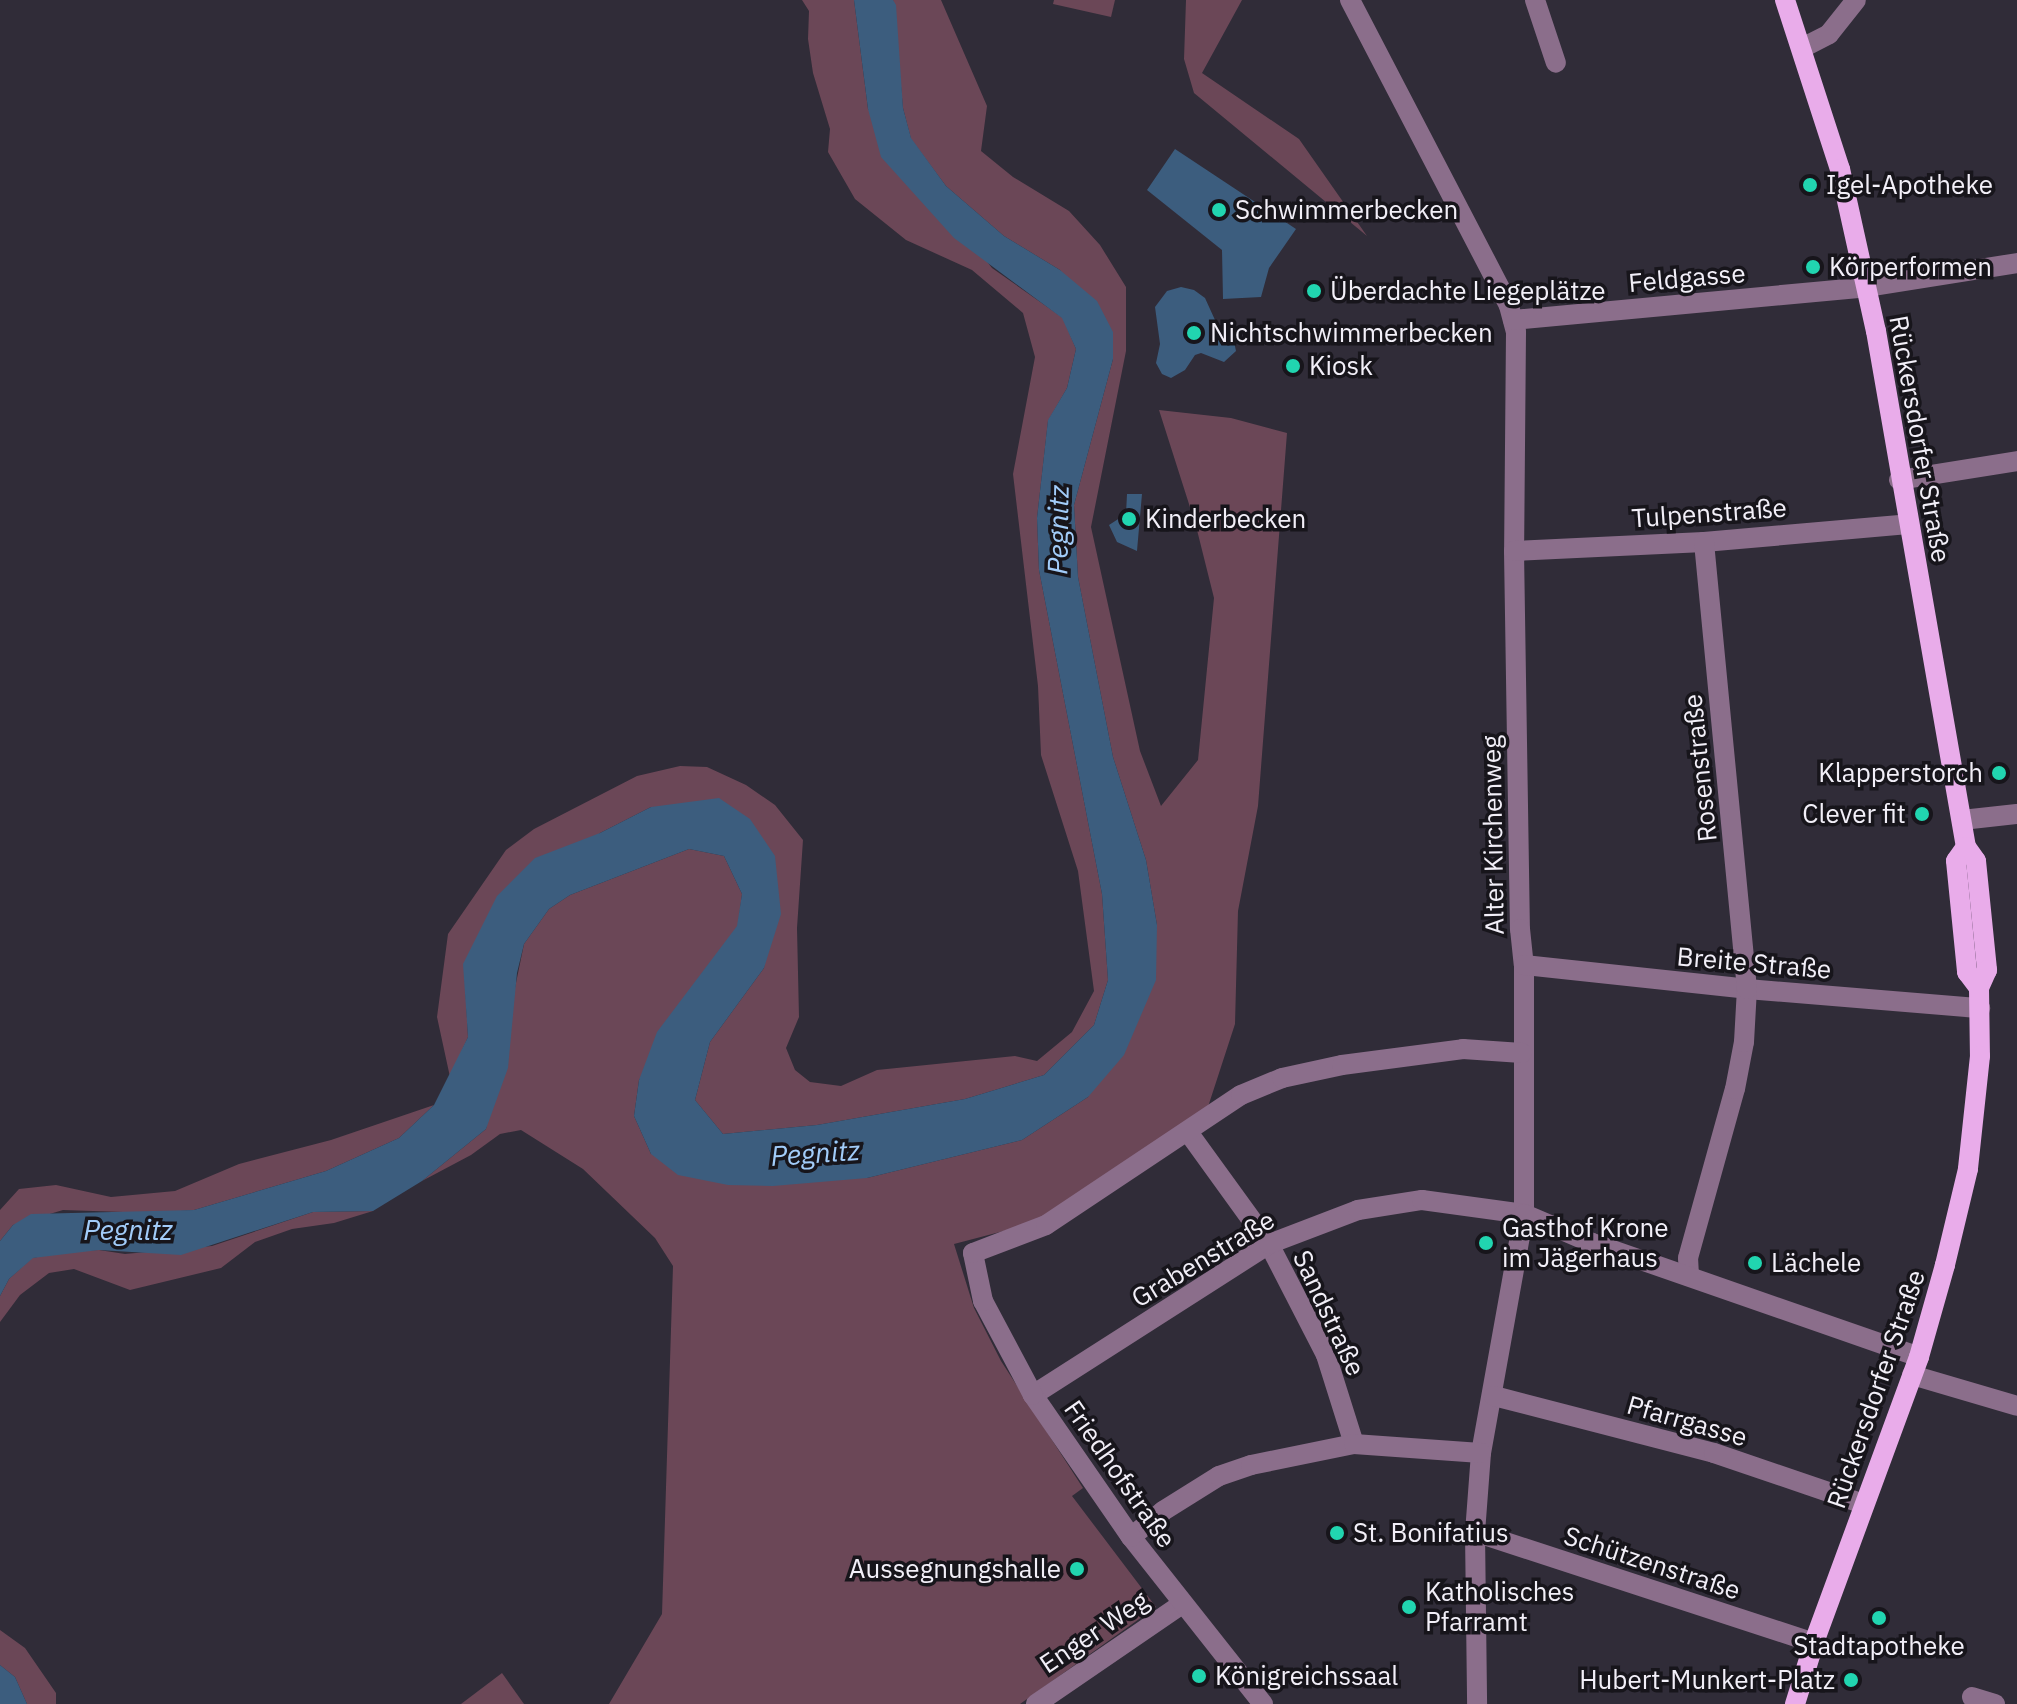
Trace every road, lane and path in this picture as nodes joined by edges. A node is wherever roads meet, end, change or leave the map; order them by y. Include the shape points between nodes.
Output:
1 (1350, 0) edge
2 (1535, 0) edge
3 (1785, 0) edge
4 (1856, 0) edge
5 (1802, 48) junction
6 (1556, 63) dead end
7 (2017, 263) edge
8 (1866, 287) junction
9 (1513, 320) junction
10 (2017, 461) edge
11 (1899, 480) junction
12 (1908, 524) junction
13 (1704, 542) junction
14 (1514, 551) junction
15 (2017, 814) edge
16 (1962, 820) junction
17 (1524, 965) junction
18 (1747, 989) junction
19 (1980, 998) junction
20 (1522, 1053) junction
21 (1188, 1132) junction
22 (1524, 1214) junction
23 (1269, 1244) junction
24 (1689, 1276) junction
25 (1916, 1366) junction
26 (1033, 1395) junction
27 (1494, 1396) junction
28 (2017, 1406) edge
29 (1354, 1444) junction
30 (1481, 1453) junction
31 (1864, 1504) junction
32 (1475, 1532) junction
33 (1131, 1537) junction
34 (1182, 1604) junction
35 (1814, 1643) junction
36 (1972, 1697) dead end
37 (1036, 1704) edge
38 (1263, 1704) edge
39 (1477, 1704) edge
40 (1795, 1704) edge
41 (1995, 1704) edge

1 - 9 street, Alter Kirchenweg
2 - 6 street
3 - 5 main road, Rückersdorfer Straße
4 - 5 street via 1829,34
5 - 8 main road, Rückersdorfer Straße via 1837,157
7 - 8 street, Feldgasse
8 - 9 street, Feldgasse
8 - 11 main road, Rückersdorfer Straße
9 - 14 street, Alter Kirchenweg
10 - 11 street
11 - 12 main road, Rückersdorfer Straße
12 - 13 street, Tulpenstraße
12 - 16 main road, Rückersdorfer Straße
13 - 14 street, Tulpenstraße
13 - 18 street, Rosenstraße
14 - 17 street, Alter Kirchenweg
15 - 16 street
16 - 19 main road, Rückersdorfer Straße via 1966,847 1976,861 1987,970
17 - 18 street, Breite Straße
17 - 20 street, Alter Kirchenweg
18 - 19 street, Breite Straße
18 - 24 street via 1739,1065 1688,1258
19 - 25 main road, Rückersdorfer Straße via 1978,1087 1968,1169
20 - 21 street via 1463,1049 1282,1078 1241,1095
20 - 22 street, Alter Kirchenweg
21 - 23 street, Sandstraße
21 - 26 street, Friedhofstraße via 1046,1225 973,1253 983,1301
22 - 23 street, Grabenstraße via 1422,1200 1358,1210
22 - 24 street, Grabenstraße
22 - 27 street, Alter Kirchenweg
23 - 26 street, Grabenstraße
23 - 29 street, Sandstraße via 1326,1355
24 - 25 street, Grabenstraße
25 - 28 street, Grabenstraße
25 - 31 main road, Rückersdorfer Straße
26 - 33 street, Friedhofstraße
27 - 30 street, Alter Kirchenweg
27 - 31 street, Pfarrgasse via 1714,1453
29 - 30 street
29 - 33 street via 1219,1476
30 - 32 street, Alter Kirchenweg
31 - 35 main road, Rückersdorfer Straße
32 - 35 street, Schützenstraße
32 - 39 street, Alter Kirchenweg
33 - 34 street, Friedhofstraße
34 - 37 street, Enger Weg
34 - 38 street, Friedhofstraße
35 - 40 main road, Rückersdorfer Straße
36 - 41 street

